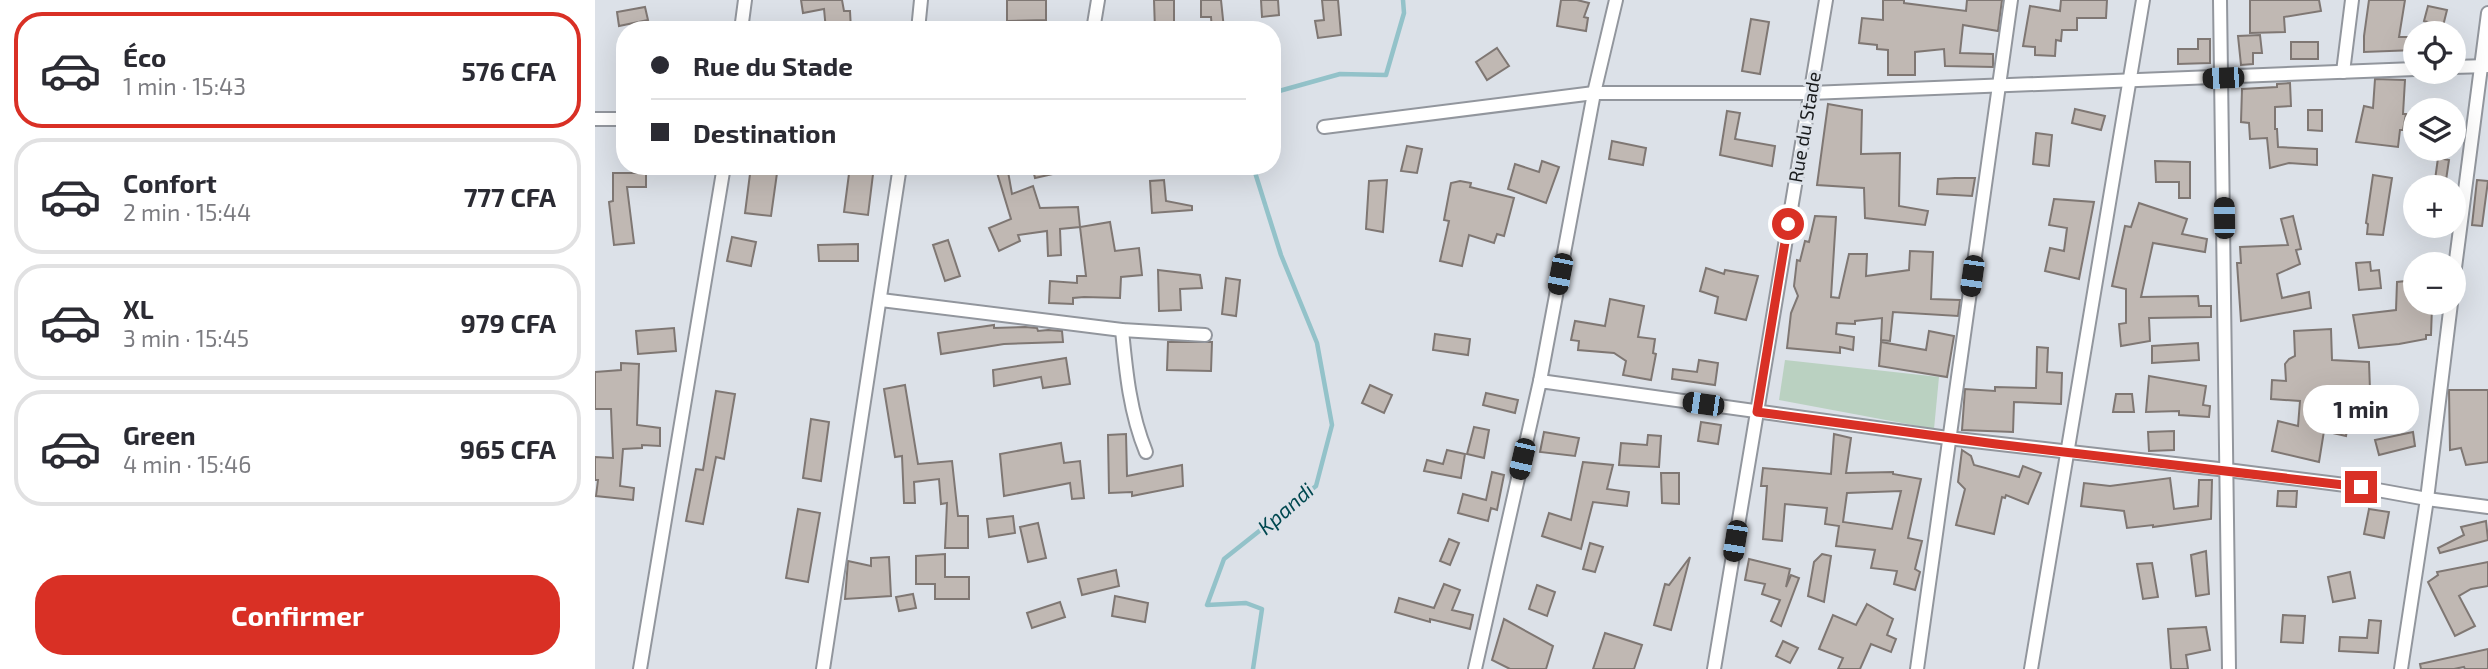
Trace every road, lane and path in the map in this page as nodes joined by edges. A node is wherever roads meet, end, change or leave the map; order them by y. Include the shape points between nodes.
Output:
1 (745, 0) edge
2 (921, 0) edge
3 (1098, 0) edge
4 (1616, 0) edge
5 (1826, 0) edge
6 (2011, 0) edge
7 (2143, 0) edge
8 (2220, 0) edge
9 (2352, 0) edge
10 (2488, 13) edge
11 (742, 21) edge
12 (919, 21) edge
13 (1094, 21) edge
14 (2484, 66) edge
15 (2466, 67) edge
16 (2403, 70) edge
17 (2343, 72) junction
18 (2223, 78) junction
19 (2129, 81) junction
20 (1999, 86) junction
21 (1594, 93) junction
22 (1810, 93) junction
23 (595, 119) edge
24 (616, 119) edge
25 (1324, 127) dead end
26 (722, 175) edge
27 (899, 175) edge
28 (2457, 252) edge
29 (881, 300) junction
30 (2450, 315) edge
31 (1122, 330) junction
32 (1205, 335) dead end
33 (1540, 381) junction
34 (1757, 412) junction
35 (1948, 438) junction
36 (1146, 452) dead end
37 (2067, 453) junction
38 (2227, 470) junction
39 (2427, 499) junction
40 (2488, 507) edge
41 (640, 669) edge
42 (824, 669) edge
43 (1475, 669) edge
44 (1714, 669) edge
45 (1917, 669) edge
46 (2031, 669) edge
47 (2229, 669) edge
48 (2401, 669) edge

1 - 11 street
2 - 12 street
3 - 13 street
4 - 21 street
5 - 22 street, Rue du Stade
6 - 20 street
7 - 19 street
8 - 18 street
9 - 17 street
10 - 14 street
14 - 15 street
14 - 28 street
16 - 17 street
17 - 18 street
18 - 19 street
18 - 38 street
19 - 20 street
19 - 37 street
20 - 22 street
20 - 35 street
21 - 22 street
21 - 25 street
21 - 33 street
22 - 34 street, Rue du Stade
23 - 24 street
26 - 41 street
27 - 29 street
29 - 31 street
29 - 42 street
30 - 39 street
31 - 32 street
31 - 36 street via 1135,426
33 - 34 street
33 - 43 street
34 - 35 street
34 - 44 street, Rue du Stade
35 - 37 street
35 - 45 street
37 - 38 street
37 - 46 street
38 - 39 street
38 - 47 street
39 - 40 street
39 - 48 street

